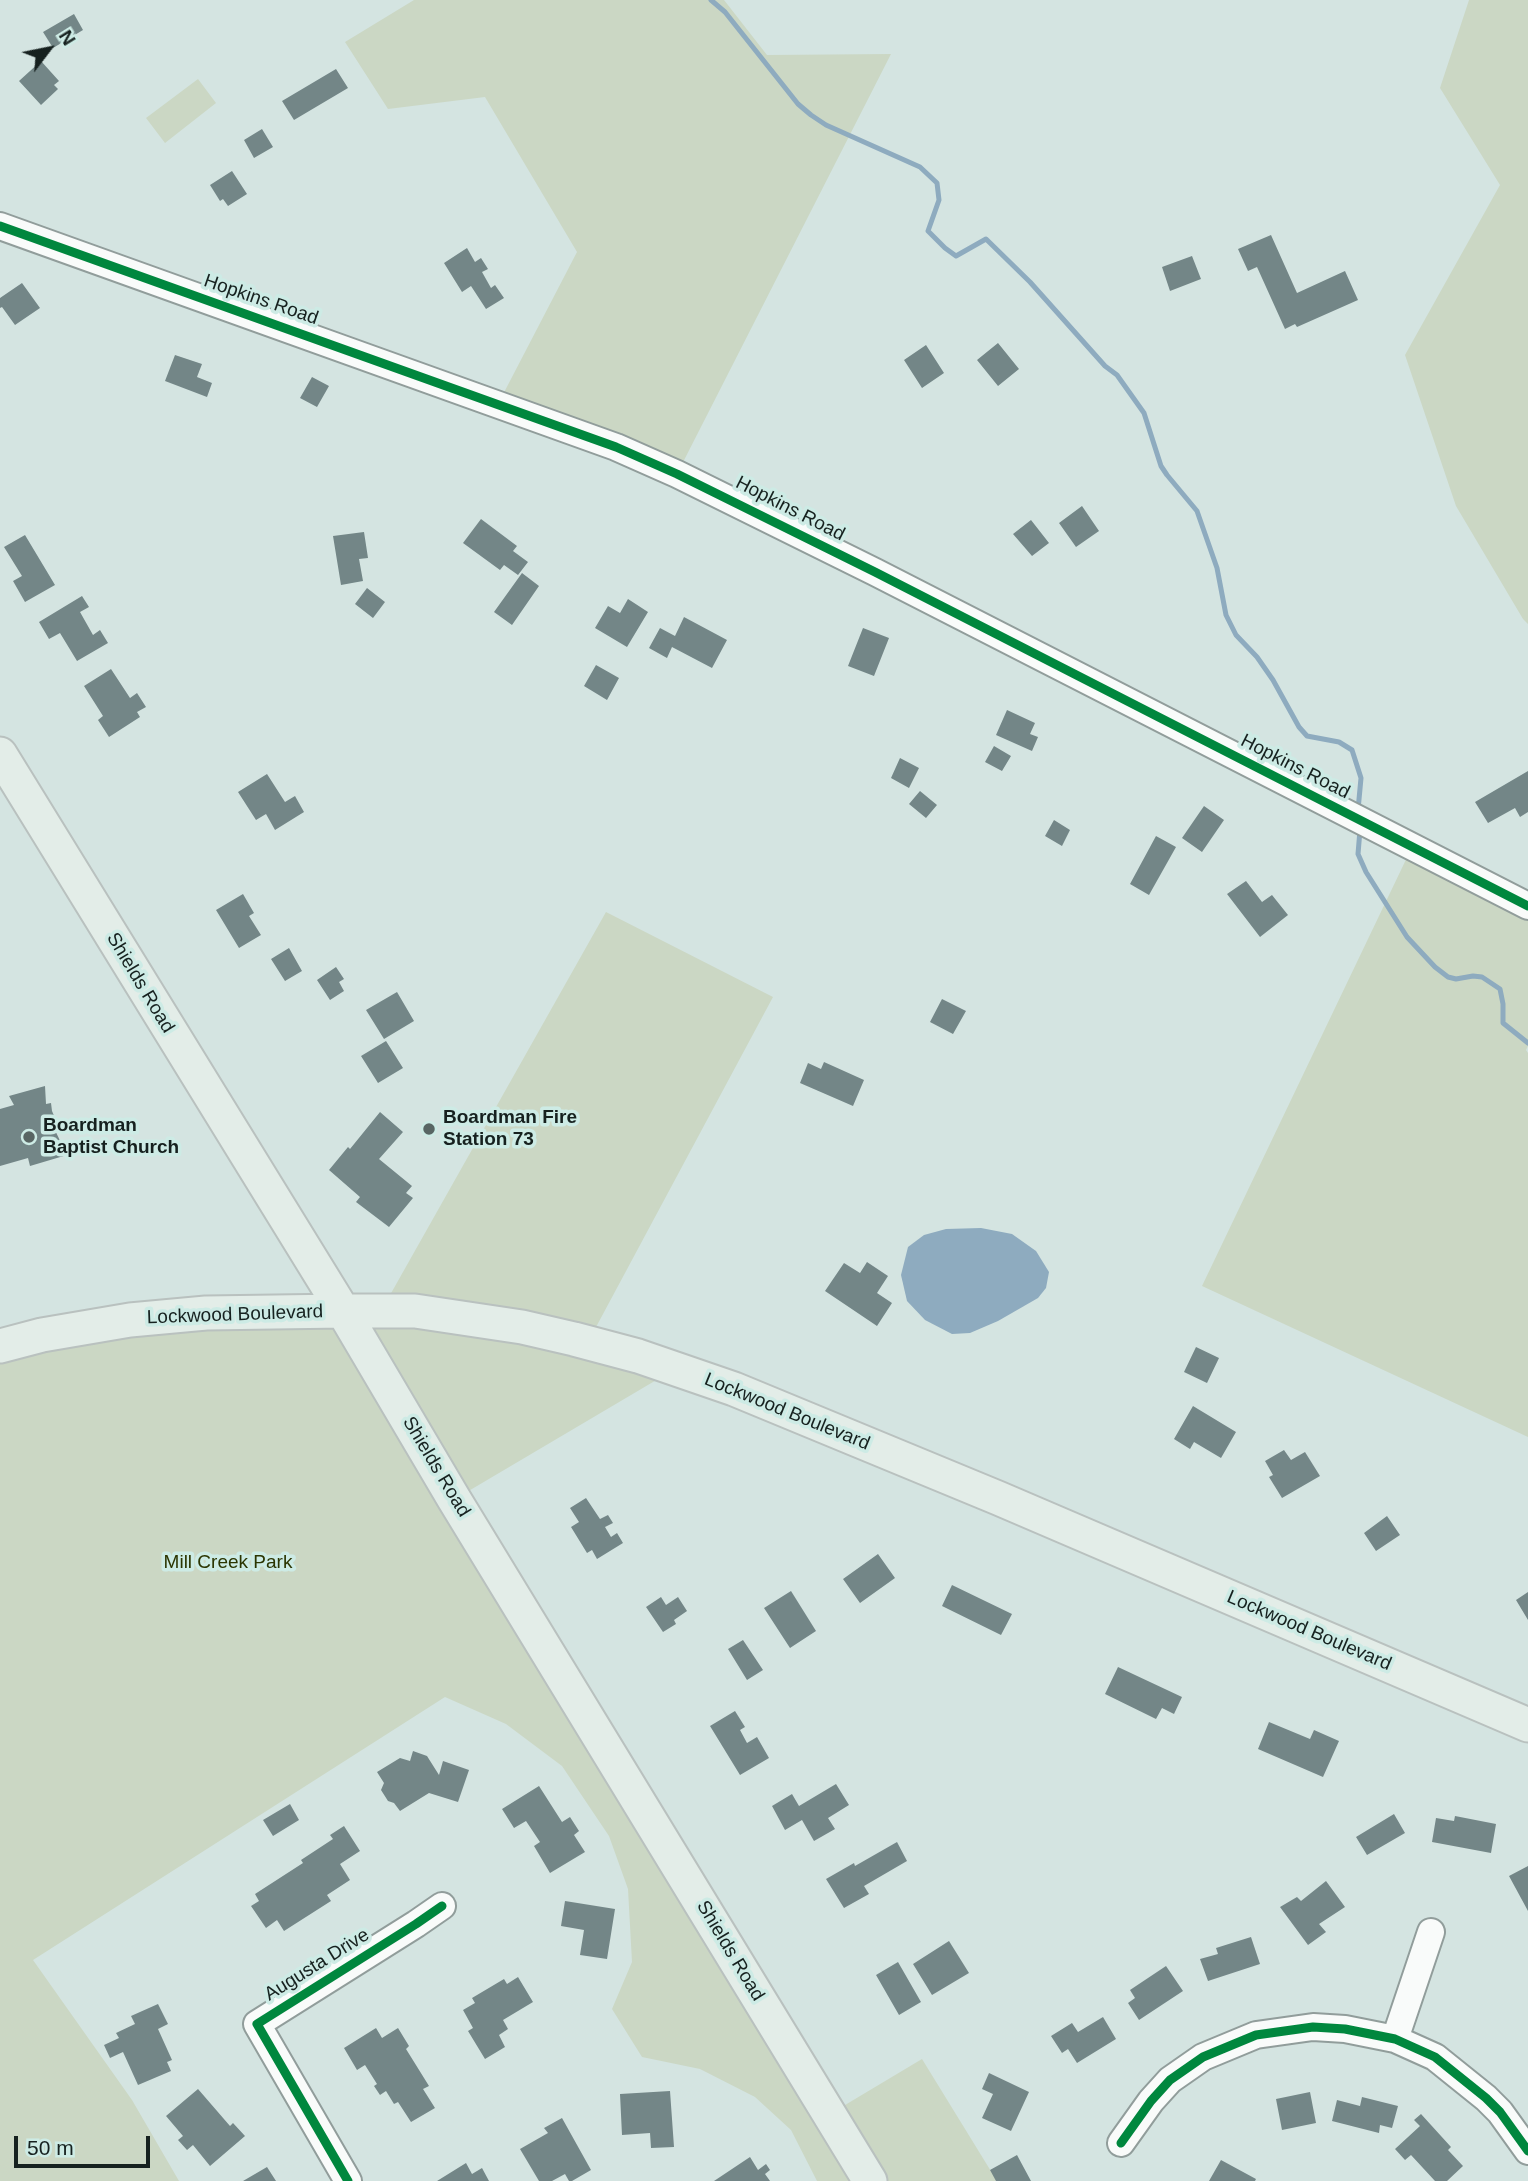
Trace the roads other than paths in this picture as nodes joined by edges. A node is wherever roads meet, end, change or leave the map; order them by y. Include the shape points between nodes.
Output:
1 (0, 226) edge
2 (0, 754) edge
3 (1528, 906) edge
4 (343, 1311) junction
5 (0, 1346) edge
6 (1528, 1725) edge
7 (442, 1906) dead end
8 (1431, 1933) dead end
9 (1395, 2039) junction
10 (1121, 2143) dead end
11 (1528, 2151) edge
12 (348, 2181) edge
13 (870, 2181) edge

1 - 3 street, Hopkins Road via 616,447 715,491
2 - 4 main road, Shields Road
4 - 5 main road, Lockwood Boulevard via 206,1313 130,1320
4 - 6 main road, Lockwood Boulevard via 415,1311 522,1327 638,1356 734,1389
4 - 13 main road, Shields Road
7 - 12 street, Augusta Drive via 257,2024
8 - 9 street
9 - 10 street via 1313,2027 1237,2041 1170,2080
9 - 11 street via 1435,2057 1469,2083 1500,2112

